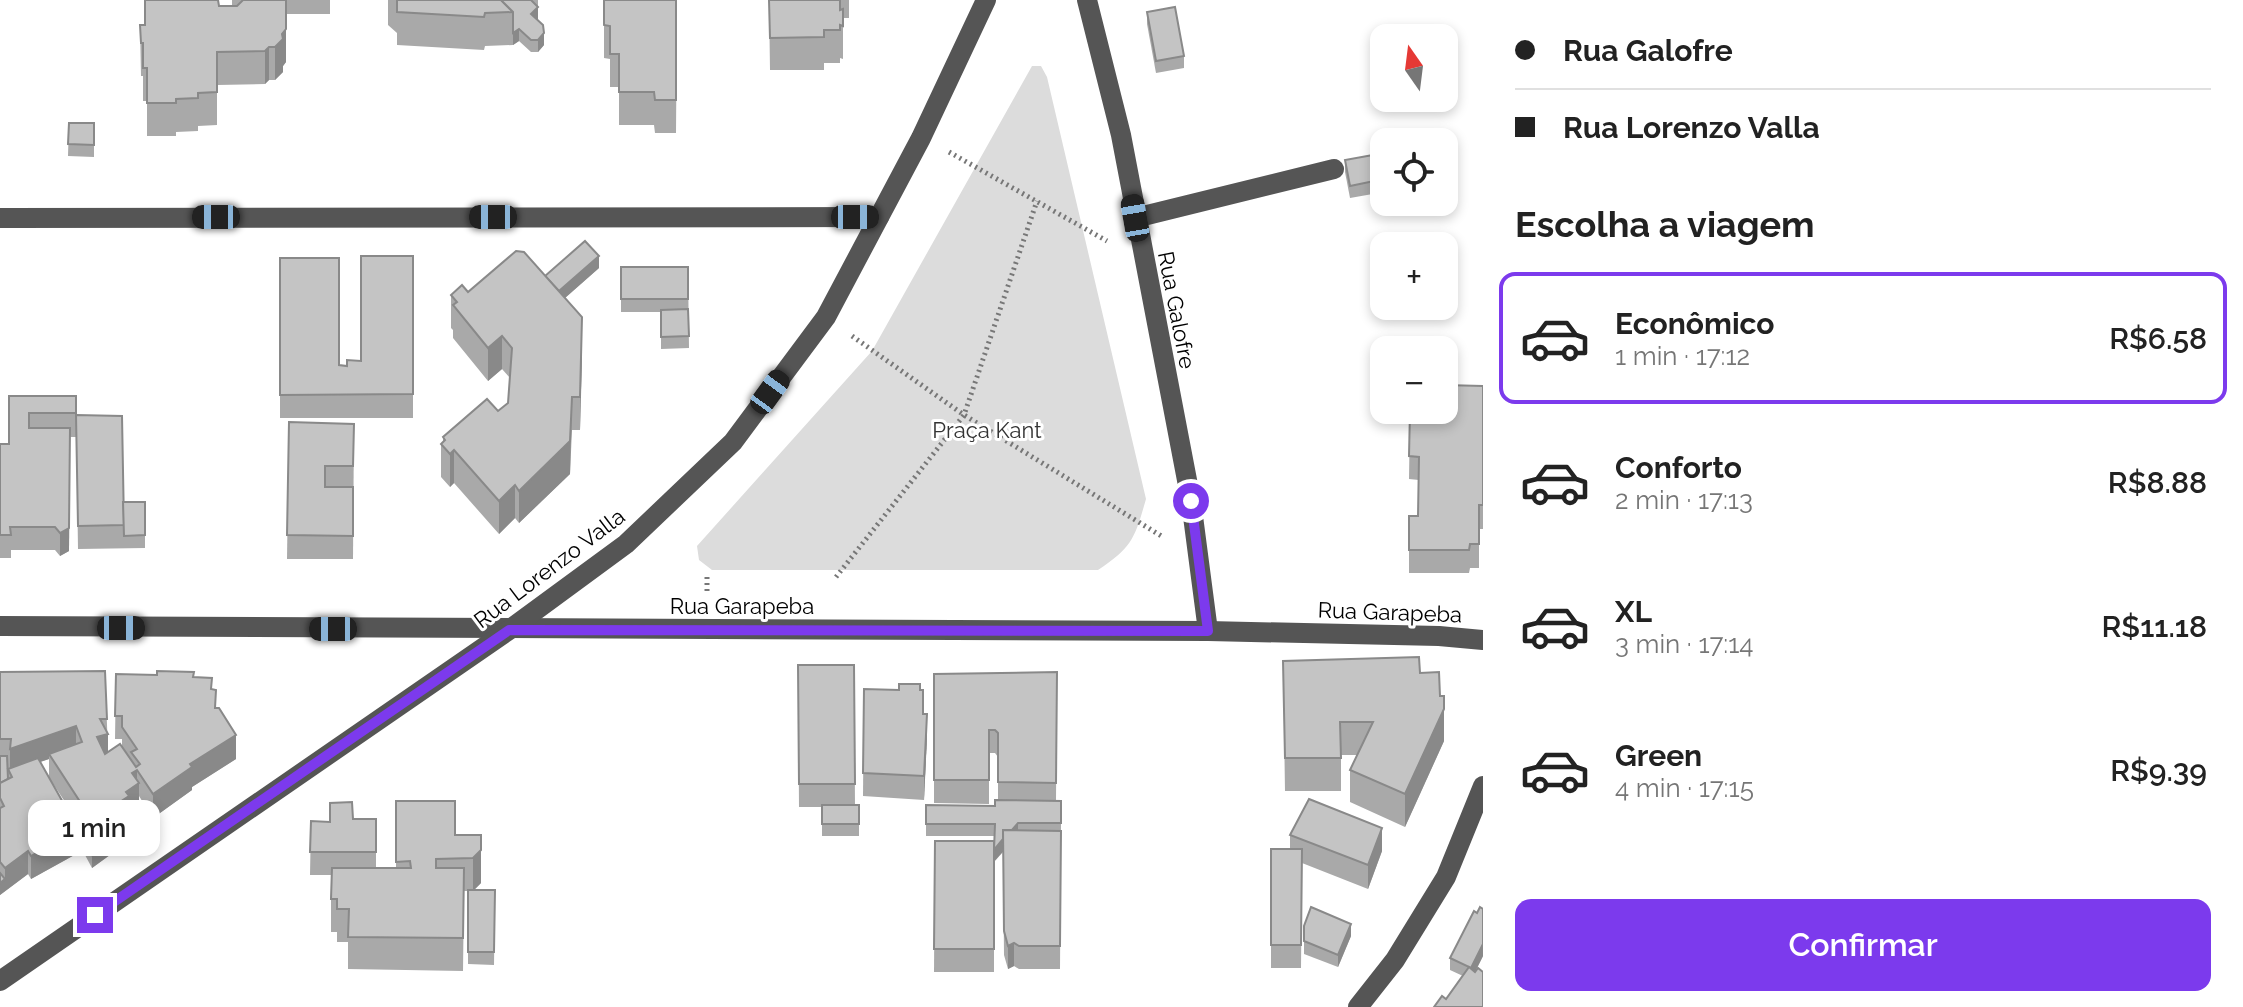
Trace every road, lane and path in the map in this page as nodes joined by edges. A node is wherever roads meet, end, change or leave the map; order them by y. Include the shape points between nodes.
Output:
1 (986, 0) edge
2 (1087, 0) edge
3 (949, 152) dead end
4 (1334, 169) dead end
5 (1037, 201) junction
6 (879, 217) junction
7 (0, 218) edge
8 (1135, 218) junction
9 (1143, 260) junction
10 (845, 330) dead end
11 (964, 415) junction
12 (1163, 537) dead end
13 (707, 577) dead end
14 (836, 577) dead end
15 (707, 591) dead end
16 (0, 626) edge
17 (509, 630) junction
18 (1208, 631) junction
19 (1483, 640) edge
20 (1483, 786) edge
21 (0, 981) edge
22 (1358, 1007) edge

1 - 6 street, Rua Lorenzo Valla
2 - 8 street, Rua Galofre via 1121,135
3 - 5 path
4 - 8 street
5 - 9 path
5 - 11 path
6 - 7 street
6 - 17 street, Rua Lorenzo Valla via 826,317 733,442 626,544
8 - 9 street, Rua Galofre
9 - 18 street, Rua Galofre via 1191,501
10 - 11 path
11 - 12 path
11 - 14 path
13 - 15 path
16 - 17 street, Rua Garapeba
17 - 18 street, Rua Garapeba
17 - 21 street, Rua Lorenzo Valla
18 - 19 street, Rua Garapeba
20 - 22 street via 1446,877 1395,960

